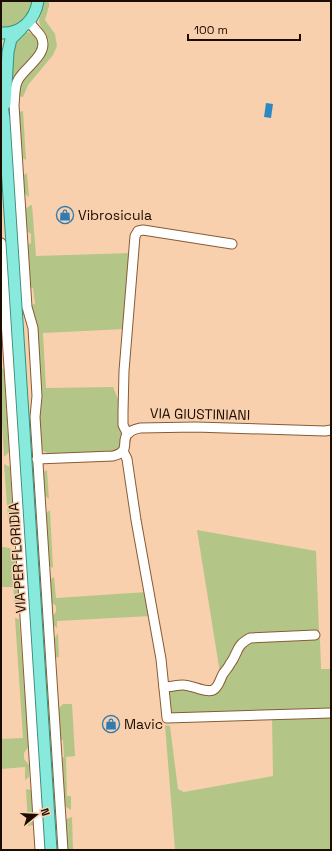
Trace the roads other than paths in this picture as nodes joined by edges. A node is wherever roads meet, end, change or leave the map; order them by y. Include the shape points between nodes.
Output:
1 (38, 1) edge
2 (25, 25) junction
3 (1, 33) edge
4 (1, 96) edge
5 (4, 120) junction
6 (1, 243) edge
7 (232, 244) dead end
8 (331, 430) edge
9 (129, 433) junction
10 (123, 451) junction
11 (37, 459) junction
12 (314, 635) dead end
13 (164, 687) junction
14 (331, 713) edge
15 (40, 850) edge
16 (51, 850) edge
17 (62, 850) edge

1 - 2 main road via 36,12
2 - 3 main road via 12,32
2 - 5 main road via 11,39 8,52
2 - 11 street via 34,29 43,40 42,51 18,79 14,105 27,307 33,328
4 - 5 main road
5 - 16 main road, VIA PER FLORIDIA
6 - 15 street
7 - 9 street via 143,230 138,231 135,236 123,405 123,425
8 - 9 street, VIA GIUSTINIANI via 169,427 140,428
9 - 10 street
10 - 11 street via 113,456
10 - 13 street via 127,460
11 - 17 street
12 - 13 street via 250,638 239,646 231,664 213,690 184,685
13 - 14 street via 167,718

